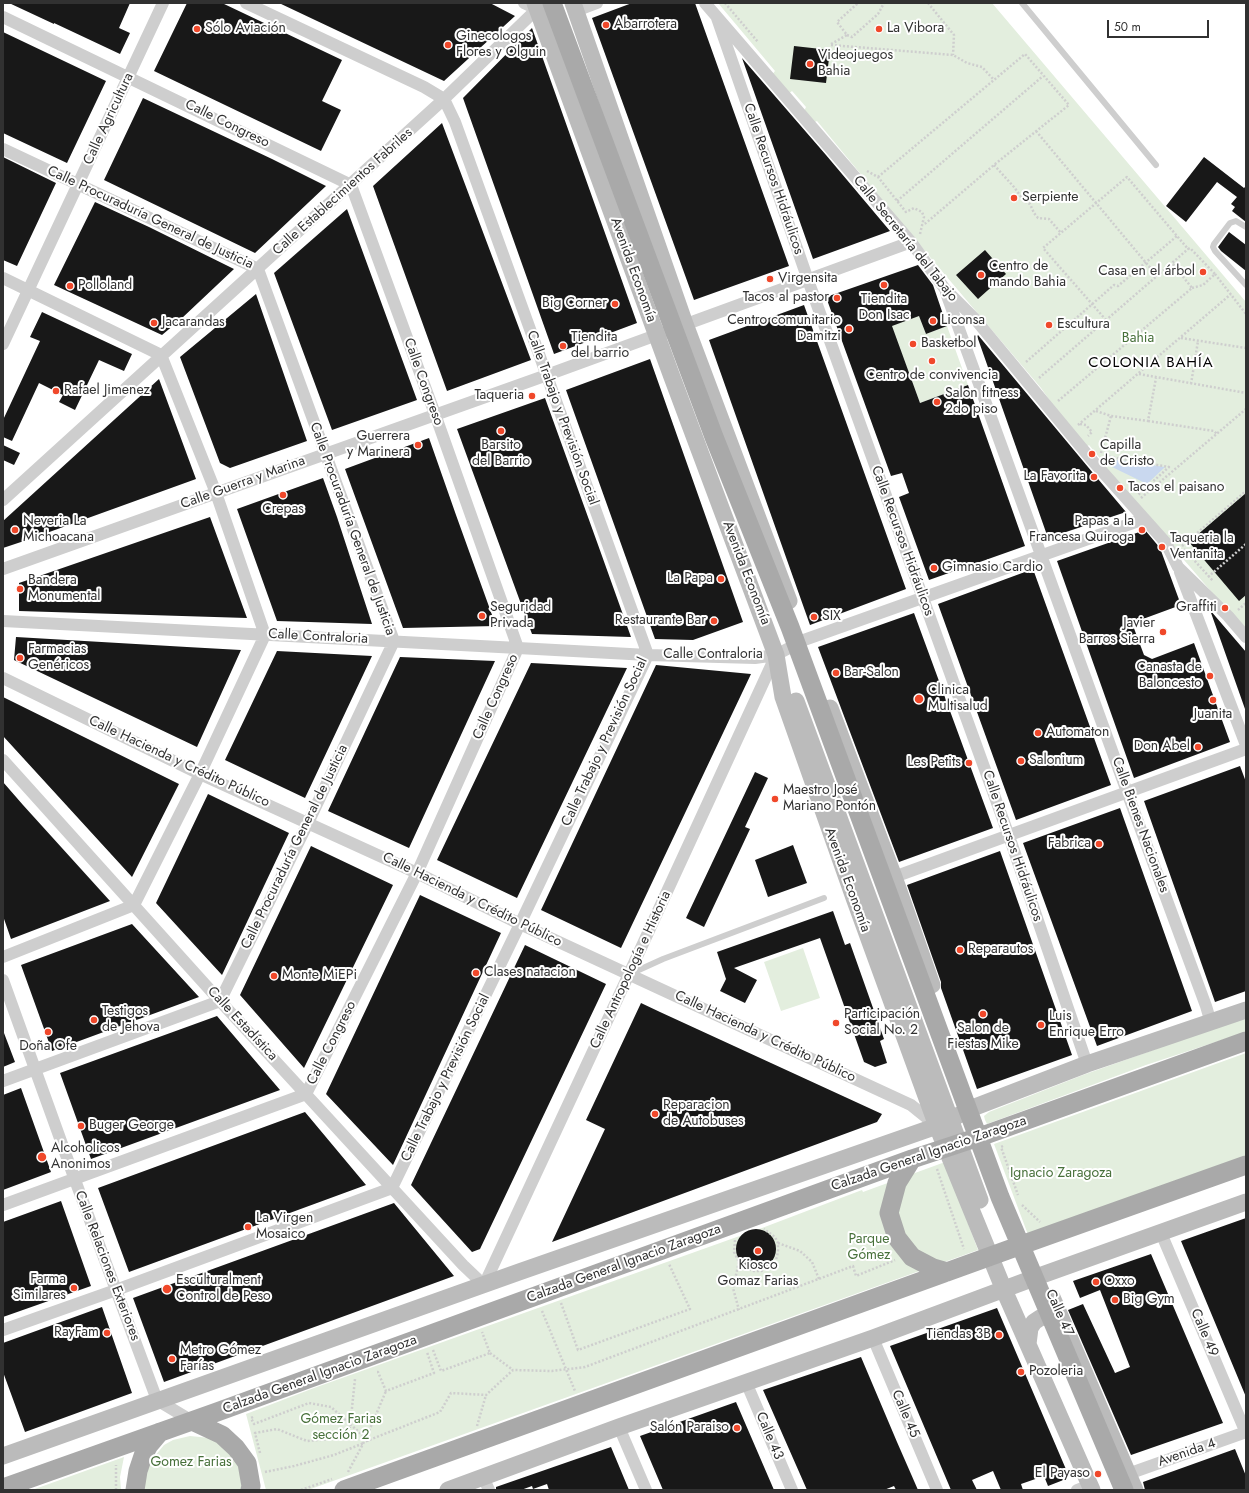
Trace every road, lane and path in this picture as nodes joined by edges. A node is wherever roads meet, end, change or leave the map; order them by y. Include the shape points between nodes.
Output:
1 (163, 3) edge
2 (246, 3) edge
3 (597, 3) edge
4 (705, 3) edge
5 (858, 3) edge
6 (884, 3) edge
7 (928, 3) edge
8 (1022, 3) edge
9 (540, 4) edge
10 (574, 7) edge
11 (3, 17) edge
12 (717, 18) junction
13 (847, 35) junction
14 (953, 55) junction
15 (1043, 76) junction
16 (129, 77) junction
17 (994, 80) junction
18 (444, 99) junction
19 (1036, 131) junction
20 (3, 149) edge
21 (1156, 164) dead end
22 (994, 165) junction
23 (78, 184) junction
24 (351, 185) junction
25 (897, 200) junction
26 (1097, 202) junction
27 (1246, 227) edge
28 (1061, 233) junction
29 (1177, 236) junction
30 (911, 242) junction
31 (1188, 249) junction
32 (1146, 262) junction
33 (1172, 263) junction
34 (258, 269) junction
35 (1215, 274) junction
36 (1157, 276) junction
37 (3, 278) edge
38 (808, 280) junction
39 (1246, 285) edge
40 (1192, 288) junction
41 (29, 289) junction
42 (944, 289) junction
43 (1231, 294) junction
44 (1092, 304) junction
45 (1246, 314) edge
46 (1106, 320) junction
47 (685, 324) junction
48 (656, 334) junction
49 (1181, 338) junction
50 (1198, 341) junction
51 (3, 344) edge
52 (1246, 348) edge
53 (161, 355) junction
54 (1024, 364) dead end
55 (1139, 374) junction
56 (547, 375) junction
57 (1156, 378) junction
58 (1036, 380) dead end
59 (1191, 384) junction
60 (1246, 392) edge
61 (1054, 404) dead end
62 (1246, 409) edge
63 (1096, 410) junction
64 (436, 414) junction
65 (1111, 416) junction
66 (1148, 421) junction
67 (1080, 424) junction
68 (1086, 425) dead end
69 (1076, 426) dead end
70 (1217, 434) junction
71 (325, 453) junction
72 (1246, 491) edge
73 (216, 493) junction
74 (3, 500) edge
75 (1144, 518) junction
76 (1178, 542) dead end
77 (1246, 544) edge
78 (1182, 546) junction
79 (1042, 556) junction
80 (1178, 567) junction
81 (3, 569) edge
82 (1208, 577) junction
83 (1217, 587) dead end
84 (922, 598) junction
85 (1246, 603) edge
86 (1234, 606) dead end
87 (1238, 610) junction
88 (1242, 614) dead end
89 (3, 621) edge
90 (265, 635) junction
91 (1246, 637) edge
92 (804, 640) junction
93 (394, 641) junction
94 (518, 648) junction
95 (648, 655) junction
96 (776, 655) junction
97 (3, 678) edge
98 (1246, 745) edge
99 (1246, 749) edge
100 (3, 760) edge
101 (200, 774) junction
102 (1127, 792) junction
103 (308, 823) junction
104 (1009, 836) junction
105 (417, 873) junction
106 (894, 877) junction
107 (824, 898) dead end
108 (134, 905) junction
109 (520, 924) junction
110 (3, 957) edge
111 (630, 974) junction
112 (3, 980) edge
113 (220, 1001) junction
114 (1246, 1010) edge
115 (1211, 1023) junction
116 (1246, 1041) edge
117 (955, 1052) junction
118 (1087, 1064) junction
119 (916, 1068) junction
120 (35, 1070) junction
121 (3, 1081) edge
122 (306, 1094) junction
123 (975, 1107) junction
124 (937, 1126) junction
125 (985, 1135) junction
126 (1008, 1144) dead end
127 (946, 1147) junction
128 (912, 1159) junction
129 (1246, 1165) edge
130 (930, 1171) dead end
131 (75, 1180) junction
132 (392, 1188) junction
133 (1246, 1202) edge
134 (3, 1205) edge
135 (1041, 1224) dead end
136 (767, 1227) dead end
137 (1161, 1232) junction
138 (728, 1242) dead end
139 (778, 1243) junction
140 (1027, 1243) junction
141 (958, 1251) dead end
142 (991, 1256) junction
143 (895, 1258) dead end
144 (676, 1261) dead end
145 (738, 1262) junction
146 (947, 1272) junction
147 (1042, 1275) junction
148 (819, 1279) junction
149 (484, 1285) junction
150 (116, 1290) junction
151 (1004, 1290) junction
152 (554, 1305) dead end
153 (546, 1308) dead end
154 (739, 1310) junction
155 (488, 1328) dead end
156 (1066, 1328) junction
157 (3, 1330) edge
158 (873, 1338) junction
159 (1028, 1344) junction
160 (490, 1353) junction
161 (513, 1370) junction
162 (373, 1374) dead end
163 (361, 1377) dead end
164 (746, 1382) junction
165 (386, 1391) junction
166 (486, 1395) junction
167 (577, 1395) dead end
168 (157, 1400) junction
169 (251, 1418) dead end
170 (192, 1421) junction
171 (350, 1424) junction
172 (477, 1426) dead end
173 (619, 1427) junction
174 (160, 1432) junction
175 (1246, 1432) edge
176 (366, 1438) junction
177 (369, 1440) junction
178 (364, 1442) junction
179 (3, 1456) edge
180 (261, 1459) dead end
181 (263, 1466) dead end
182 (110, 1468) dead end
183 (265, 1472) junction
184 (266, 1478) dead end
185 (345, 1482) edge
186 (1126, 1482) edge
187 (486, 1484) edge
188 (3, 1488) edge
189 (1090, 1489) edge
190 (116, 1490) edge
191 (135, 1490) edge
192 (250, 1490) edge
193 (448, 1490) edge
194 (646, 1490) edge
195 (792, 1490) edge
196 (937, 1490) edge
197 (1134, 1490) edge

1 - 16 street, Calle Agricultura
2 - 18 street via 424,87
3 - 10 street
4 - 12 street, Calle Secretaría del Tabajo
5 - 13 path via 837,22
6 - 13 path via 878,14 852,37
7 - 14 path via 954,35
8 - 21 lane
9 - 18 street, Calle Establecimientos Fabriles
9 - 47 main road via 579,40 594,76 661,280
9 - 48 main road, Avenida Economía
9 - 186 main road via 790,627 1000,1197
10 - 47 main road
11 - 16 street, Calle Congreso
12 - 30 street, Calle Secretaría del Tabajo
12 - 38 street, Calle Recursos Hidráulicos
13 - 14 path via 831,45
14 - 17 path via 967,63 982,66
15 - 17 path via 1025,54
15 - 19 path via 1069,105
15 - 25 path
16 - 23 street, Calle Agricultura
16 - 24 street, Calle Congreso
17 - 25 path via 878,177
18 - 24 street, Calle Establecimientos Fabriles
18 - 56 street, Calle Trabajo y Previsión Social via 455,122
19 - 22 path
19 - 26 path
20 - 23 street, Calle Procuraduría General de Justicia
22 - 25 path via 922,225 922,212 914,208 906,212
22 - 28 path via 1024,201 1030,204 1038,218 1049,219
23 - 34 street, Calle Procuraduría General de Justicia
23 - 41 street, Calle Agricultura
24 - 34 street, Calle Establecimientos Fabriles
24 - 64 street, Calle Congreso
26 - 28 path
26 - 29 path via 1127,177
26 - 32 path
27 - 39 lane via 1236,221 1230,223 1213,247
28 - 44 path via 1043,248
29 - 31 path
29 - 32 path
30 - 38 street, Calle Guerra y Marina
30 - 42 street, Calle Secretaría del Tabajo
31 - 33 path
31 - 35 path via 1190,248
32 - 36 path
32 - 44 path
33 - 36 path
33 - 40 path
34 - 53 street, Calle Establecimientos Fabriles
34 - 71 street, Calle Procuraduría General de Justicia
35 - 40 path via 1203,285
35 - 43 path
36 - 46 path
37 - 41 street
38 - 47 street, Calle Guerra y Marina
38 - 84 street, Calle Recursos Hidráulicos
40 - 61 path
41 - 51 street, Calle Agricultura
41 - 53 street
42 - 75 street, Calle Secretaría del Tabajo via 975,319 1091,459
42 - 79 street, Calle Bienes Nacionales
43 - 45 path
43 - 49 path
44 - 46 path
44 - 54 path
46 - 58 path
47 - 48 street, Calle Guerra y Marina
47 - 92 main road
48 - 56 street, Calle Guerra y Marina
48 - 96 main road, Avenida Economía
49 - 50 path
49 - 55 path
50 - 52 path
50 - 59 path
53 - 73 street
53 - 74 street, Calle Establecimientos Fabriles
55 - 57 path
55 - 63 path
56 - 64 street, Calle Guerra y Marina
56 - 95 street, Calle Trabajo y Previsión Social
57 - 59 path
57 - 66 path
59 - 60 path
62 - 70 path
63 - 65 path
63 - 67 path
64 - 71 street, Calle Guerra y Marina
64 - 94 street, Calle Congreso
65 - 66 path
65 - 70 path via 1101,456 1169,467 1137,496 1141,500
66 - 70 path via 1214,431
67 - 68 path
67 - 69 path
71 - 73 street, Calle Guerra y Marina
71 - 93 street, Calle Procuraduría General de Justicia
72 - 78 path
73 - 81 street, Calle Guerra y Marina
73 - 90 street
75 - 79 street
75 - 80 street, Calle Secretaría del Tabajo via 1166,543
76 - 78 path
77 - 82 path
78 - 82 path
79 - 84 street
79 - 102 street, Calle Bienes Nacionales
80 - 91 street, Calle Secretaría del Tabajo
80 - 98 street
82 - 83 path
84 - 92 street
84 - 104 street, Calle Recursos Hidráulicos
85 - 87 path
86 - 87 path
87 - 88 path
89 - 90 street, Calle Contraloria
90 - 93 street, Calle Contraloria
90 - 101 street
92 - 96 street
92 - 106 main road
93 - 94 street, Calle Contraloria
93 - 103 street, Calle Procuraduría General de Justicia
94 - 95 street, Calle Contraloria
94 - 105 street, Calle Congreso
95 - 96 street, Calle Contraloria via 755,658
95 - 109 street, Calle Trabajo y Previsión Social
96 - 111 street, Calle Antropología e Historia
96 - 119 main road, Avenida Economía via 783,697
96 - 189 main road via 827,782 981,1204
97 - 101 street, Calle Hacienda y Crédito Público
99 - 102 street
100 - 108 street, Calle Estadística
101 - 103 street, Calle Hacienda y Crédito Público
101 - 108 street
102 - 104 street
102 - 115 street, Calle Bienes Nacionales
103 - 105 street, Calle Hacienda y Crédito Público
103 - 113 street, Calle Procuraduría General de Justicia
104 - 106 street
104 - 118 street, Calle Recursos Hidráulicos
105 - 109 street, Calle Hacienda y Crédito Público
105 - 122 street, Calle Congreso
106 - 117 main road
107 - 111 lane
108 - 110 street
108 - 113 street, Calle Estadística
109 - 111 street, Calle Hacienda y Crédito Público
109 - 132 street, Calle Trabajo y Previsión Social
111 - 124 street, Calle Hacienda y Crédito Público via 911,1105
111 - 149 street, Calle Antropología e Historia
112 - 120 street, Calle Relaciones Exteriores
113 - 120 street
113 - 122 street, Calle Estadística
114 - 115 main road, Calzada General Ignacio Zaragoza
115 - 118 main road, Calzada General Ignacio Zaragoza
116 - 125 main road, Calzada General Ignacio Zaragoza
117 - 119 main road via 948,1068 939,1074 931,1076
117 - 123 main road
118 - 123 main road, Calzada General Ignacio Zaragoza
119 - 124 main road, Avenida Economía
120 - 121 street
120 - 131 street, Calle Relaciones Exteriores
122 - 131 street, Calle Congreso
122 - 132 street, Calle Estadística
123 - 124 main road, Calzada General Ignacio Zaragoza
123 - 125 main road
124 - 127 main road, Avenida Economía
124 - 149 main road, Calzada General Ignacio Zaragoza
125 - 127 main road, Calzada General Ignacio Zaragoza
125 - 140 main road, Calle 47
126 - 135 path via 1001,1147 1022,1206
127 - 128 main road, Calzada General Ignacio Zaragoza
127 - 142 main road
128 - 146 main road via 897,1183 889,1213 897,1238 912,1257
128 - 170 main road, Calzada General Ignacio Zaragoza
129 - 140 main road
130 - 141 path via 936,1168 964,1249
131 - 134 street, Calle Congreso
131 - 150 street, Calle Relaciones Exteriores
132 - 149 street, Calle Estadística
132 - 150 street
133 - 137 main road
136 - 139 path via 762,1228 775,1237
137 - 147 main road
137 - 175 street, Calle 49
138 - 145 path via 736,1240 734,1252
139 - 145 path via 777,1257 768,1268 754,1271
139 - 148 path via 800,1251 812,1262
140 - 142 main road
140 - 147 main road, Calle 47
142 - 146 main road
142 - 151 main road
143 - 148 path via 897,1259 856,1276 853,1266
144 - 152 path via 669,1264 690,1309 623,1334 578,1350 561,1303
145 - 154 path via 734,1288
146 - 185 main road
147 - 151 main road
147 - 156 main road, Calle 47
148 - 154 path
149 - 168 main road, Calzada General Ignacio Zaragoza
150 - 157 street
150 - 168 street, Calle Relaciones Exteriores
151 - 158 main road
151 - 159 main road
153 - 167 path via 540,1309
154 - 161 path via 585,1367 552,1371
155 - 160 path via 481,1330
156 - 159 main road via 1062,1321 1055,1317 1040,1318 1030,1328
156 - 186 main road, Calle 47
158 - 164 main road
158 - 196 street, Calle 45
159 - 189 main road
160 - 161 path
160 - 165 path via 441,1371 432,1348 426,1350 434,1373
161 - 166 path
162 - 165 path via 378,1372
163 - 171 path via 355,1379
164 - 173 main road
164 - 195 street, Calle 43
165 - 176 path
166 - 172 path
166 - 177 path via 451,1393 440,1412
168 - 170 street
168 - 179 main road, Calzada General Ignacio Zaragoza
169 - 171 path via 254,1424 309,1403 331,1407
170 - 174 main road, Calzada General Ignacio Zaragoza
170 - 192 main road via 222,1435 236,1448 247,1463
171 - 176 path
171 - 180 path via 350,1428 331,1439 307,1441 277,1428 255,1433
173 - 187 main road
173 - 194 street
174 - 188 main road, Calzada General Ignacio Zaragoza
174 - 191 main road via 143,1456
175 - 186 street, Avenida 4
176 - 177 path
176 - 178 path
177 - 178 path
178 - 183 path via 334,1455
178 - 185 path
181 - 183 path
182 - 190 path via 117,1465
183 - 184 path
186 - 197 main road, Calle 47
187 - 193 main road

